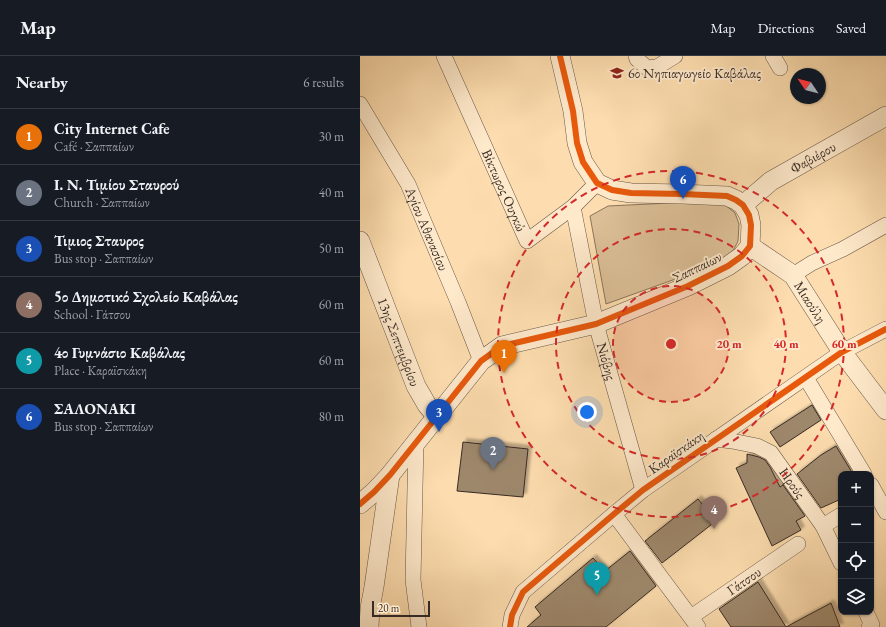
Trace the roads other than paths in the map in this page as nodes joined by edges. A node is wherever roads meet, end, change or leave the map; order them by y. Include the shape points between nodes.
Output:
1 (444, 56) edge
2 (560, 56) edge
3 (675, 56) edge
4 (637, 58) edge
5 (360, 104) edge
6 (886, 116) edge
7 (597, 183) junction
8 (743, 205) junction
9 (573, 207) junction
10 (886, 225) edge
11 (360, 241) edge
12 (750, 246) junction
13 (793, 275) junction
14 (596, 324) junction
15 (886, 329) edge
16 (842, 352) junction
17 (481, 360) junction
18 (806, 378) junction
19 (886, 410) edge
20 (437, 417) junction
21 (716, 439) junction
22 (416, 442) junction
23 (862, 471) edge
24 (390, 475) junction
25 (643, 490) junction
26 (876, 491) edge
27 (360, 504) edge
28 (886, 512) edge
29 (614, 514) junction
30 (838, 517) edge
31 (823, 526) junction
32 (798, 544) dead end
33 (838, 557) edge
34 (694, 622) edge
35 (368, 627) edge
36 (419, 627) edge
37 (510, 627) edge

1 - 9 street, Βίκτωρος Ουγκώ via 527,242
2 - 7 street via 577,143 583,162
3 - 4 street via 657,67 647,68
5 - 17 street, Αγίου Αθανασίου via 408,184
6 - 8 street, Φαβιέρου via 772,181
7 - 8 street via 612,190 630,193 727,196
7 - 9 street, Βίκτωρος Ουγκώ
8 - 12 street via 751,225
9 - 14 street, Νιόβης
10 - 13 street
11 - 20 street, 13ης Σεπτεμβρίου via 416,386
12 - 13 street, Μιαούλη
12 - 14 street, Σαππαίων via 742,256 722,269
13 - 16 street, Μιαούλη
14 - 17 street, Σαππαίων via 502,346
14 - 25 street, Νιόβης
15 - 16 street, Καραϊσκάκη
16 - 18 street, Καραϊσκάκη
16 - 19 street, Μιαούλη
17 - 20 street, Σαππαίων
18 - 21 street, Καραϊσκάκη
18 - 23 street
20 - 22 street, Σαππαίων
21 - 25 street, Καραϊσκάκη
21 - 31 street, Ηρούς via 757,446 771,453
22 - 24 street, Σαππαίων
22 - 36 street via 414,580
24 - 27 street, Σαππαίων
24 - 35 street
25 - 29 street, Καραϊσκάκη
26 - 28 street
29 - 34 street
29 - 37 street, Καραϊσκάκη via 524,592 512,615
30 - 31 street
31 - 33 street, Ηρούς
32 - 34 street, Γάτσου

